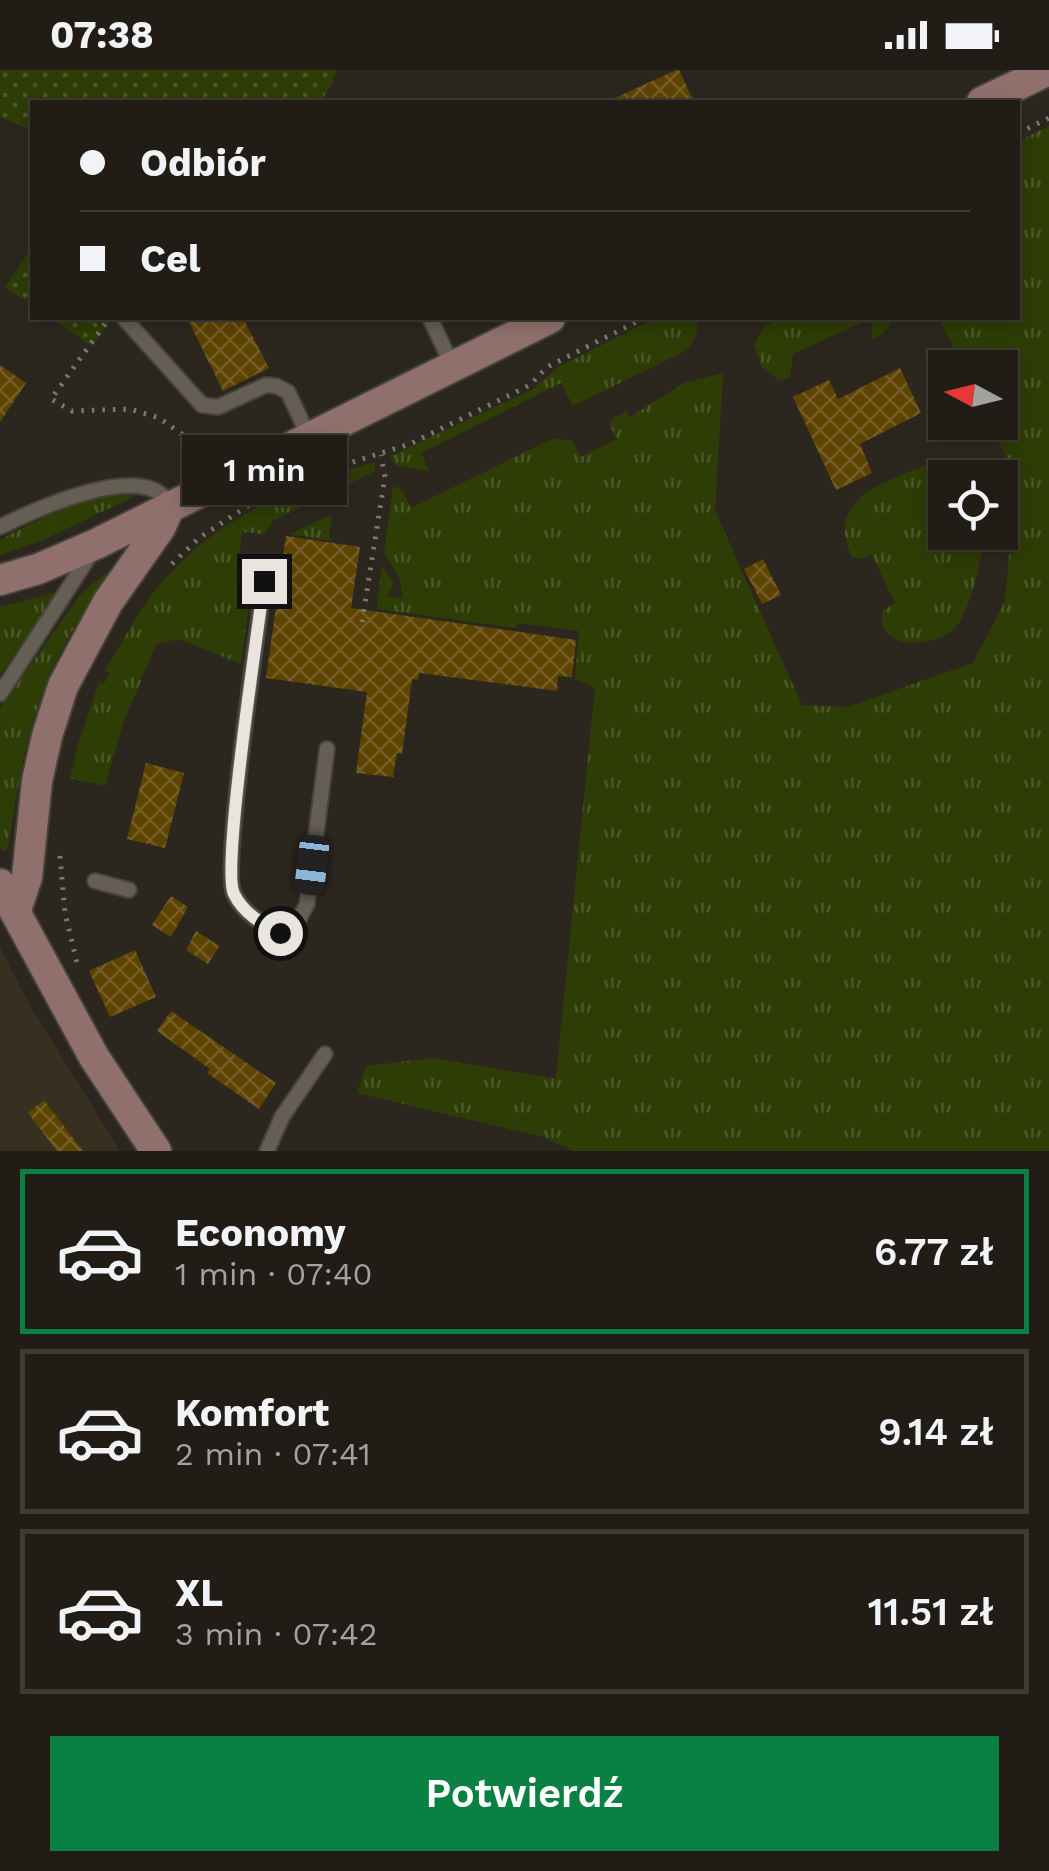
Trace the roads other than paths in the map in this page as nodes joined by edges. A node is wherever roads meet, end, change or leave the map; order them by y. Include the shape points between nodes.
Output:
1 (1049, 70) edge
2 (986, 100) edge
3 (126, 320) edge
4 (431, 320) edge
5 (546, 320) edge
6 (452, 365) junction
7 (308, 436) junction
8 (170, 506) junction
9 (0, 527) edge
10 (96, 544) junction
11 (0, 580) edge
12 (264, 581) dead end
13 (0, 694) edge
14 (327, 749) dead end
15 (95, 881) dead end
16 (129, 890) dead end
17 (8, 897) edge
18 (325, 1054) dead end
19 (156, 1151) edge
20 (266, 1151) edge

1 - 2 street
3 - 7 lane via 202,404 218,407 276,386 288,392
4 - 6 lane
5 - 6 street
6 - 7 street
7 - 8 street
8 - 9 lane via 156,489 131,483
8 - 10 street
8 - 17 street via 64,686 37,781 27,876
10 - 11 street
10 - 13 lane
12 - 14 lane via 232,891 252,918 280,933 296,925 307,904
15 - 16 lane
17 - 19 street via 94,1057
18 - 20 lane

